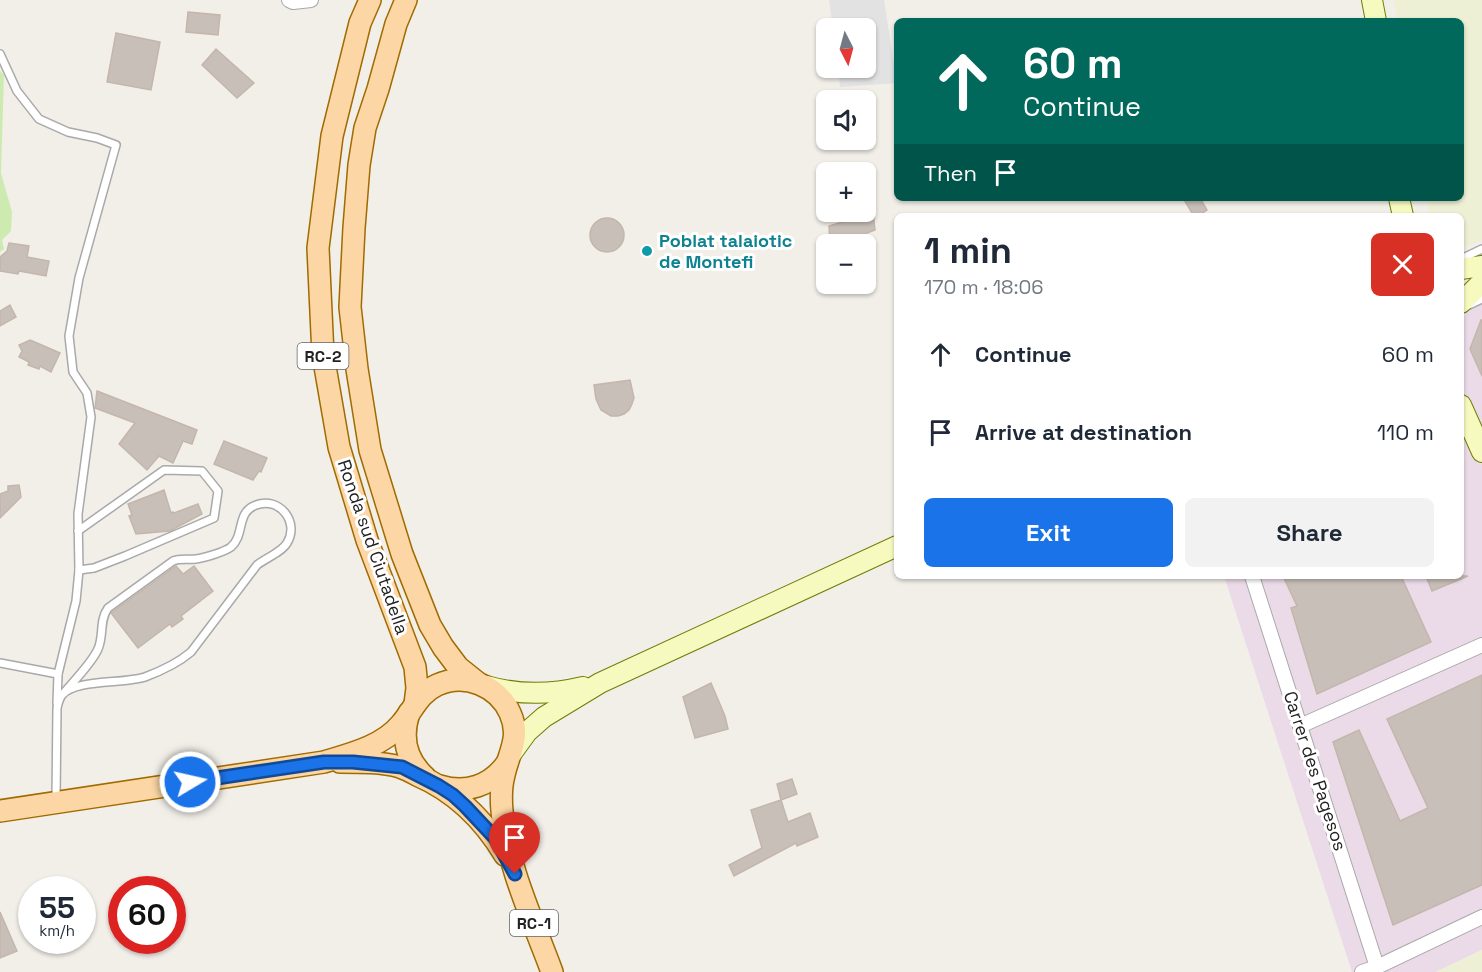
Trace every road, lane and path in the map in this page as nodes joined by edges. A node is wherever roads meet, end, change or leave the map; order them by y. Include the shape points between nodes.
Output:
1 (288, 0) edge
2 (311, 0) edge
3 (370, 0) edge
4 (406, 0) edge
5 (1372, 0) edge
6 (1375, 18) edge
7 (0, 54) edge
8 (1482, 249) edge
9 (1464, 258) edge
10 (1482, 266) edge
11 (1464, 269) edge
12 (1482, 282) edge
13 (1482, 299) edge
14 (1464, 300) edge
15 (1464, 308) edge
16 (1464, 412) edge
17 (1482, 452) edge
18 (78, 531) junction
19 (894, 547) edge
20 (79, 570) junction
21 (1253, 579) edge
22 (1482, 645) edge
23 (0, 663) edge
24 (58, 675) junction
25 (600, 683) junction
26 (482, 685) junction
27 (62, 695) junction
28 (57, 708) junction
29 (412, 708) junction
30 (1300, 726) junction
31 (510, 757) junction
32 (324, 762) junction
33 (433, 782) junction
34 (56, 803) junction
35 (0, 811) edge
36 (515, 874) junction
37 (1482, 917) edge
38 (1377, 967) junction
39 (552, 972) edge
40 (1362, 972) edge

1 - 2 street
3 - 29 main road, Ronda sud Ciutadella / RC-2 via 360,23 332,136 318,248 323,355 339,447 366,540 415,667 417,687
4 - 26 main road, Ronda sud Ciutadella / RC-2 via 365,128 350,307 370,450 402,554 430,625 443,647 458,667
5 - 6 main road
7 - 18 lane via 17,91 39,119 68,132 116,145 79,278 69,336 73,372 87,393 91,417
8 - 9 lane
10 - 11 main road
12 - 14 main road
13 - 15 lane
16 - 17 main road
18 - 20 lane
18 - 20 lane via 164,470 202,471 218,491 214,518 94,568
19 - 25 main road
20 - 24 lane via 76,601
21 - 30 street, Carrer des Pagesos
22 - 30 street
23 - 24 lane
24 - 28 lane
25 - 26 main road via 536,694
25 - 31 main road via 544,717 526,732
26 - 29 main road via 466,680 438,684
26 - 31 main road via 500,697 513,720 515,737
27 - 27 lane via 95,655 108,608 172,561 199,559 230,548 243,516 255,505 273,504 286,512 291,527 288,542 257,565 186,657 145,677 76,686
27 - 28 lane
28 - 34 lane
29 - 32 main road via 390,735
29 - 33 main road via 405,730 407,749 414,765
30 - 38 street, Carrer des Pagesos
31 - 33 main road via 490,780 474,788 457,790
31 - 36 main road, RC-1 via 503,776 502,811
32 - 33 main road via 402,767
32 - 34 main road
33 - 36 main road, RC-1 via 453,795 495,838
34 - 35 main road
36 - 39 main road, RC-1
37 - 38 street
38 - 40 street

